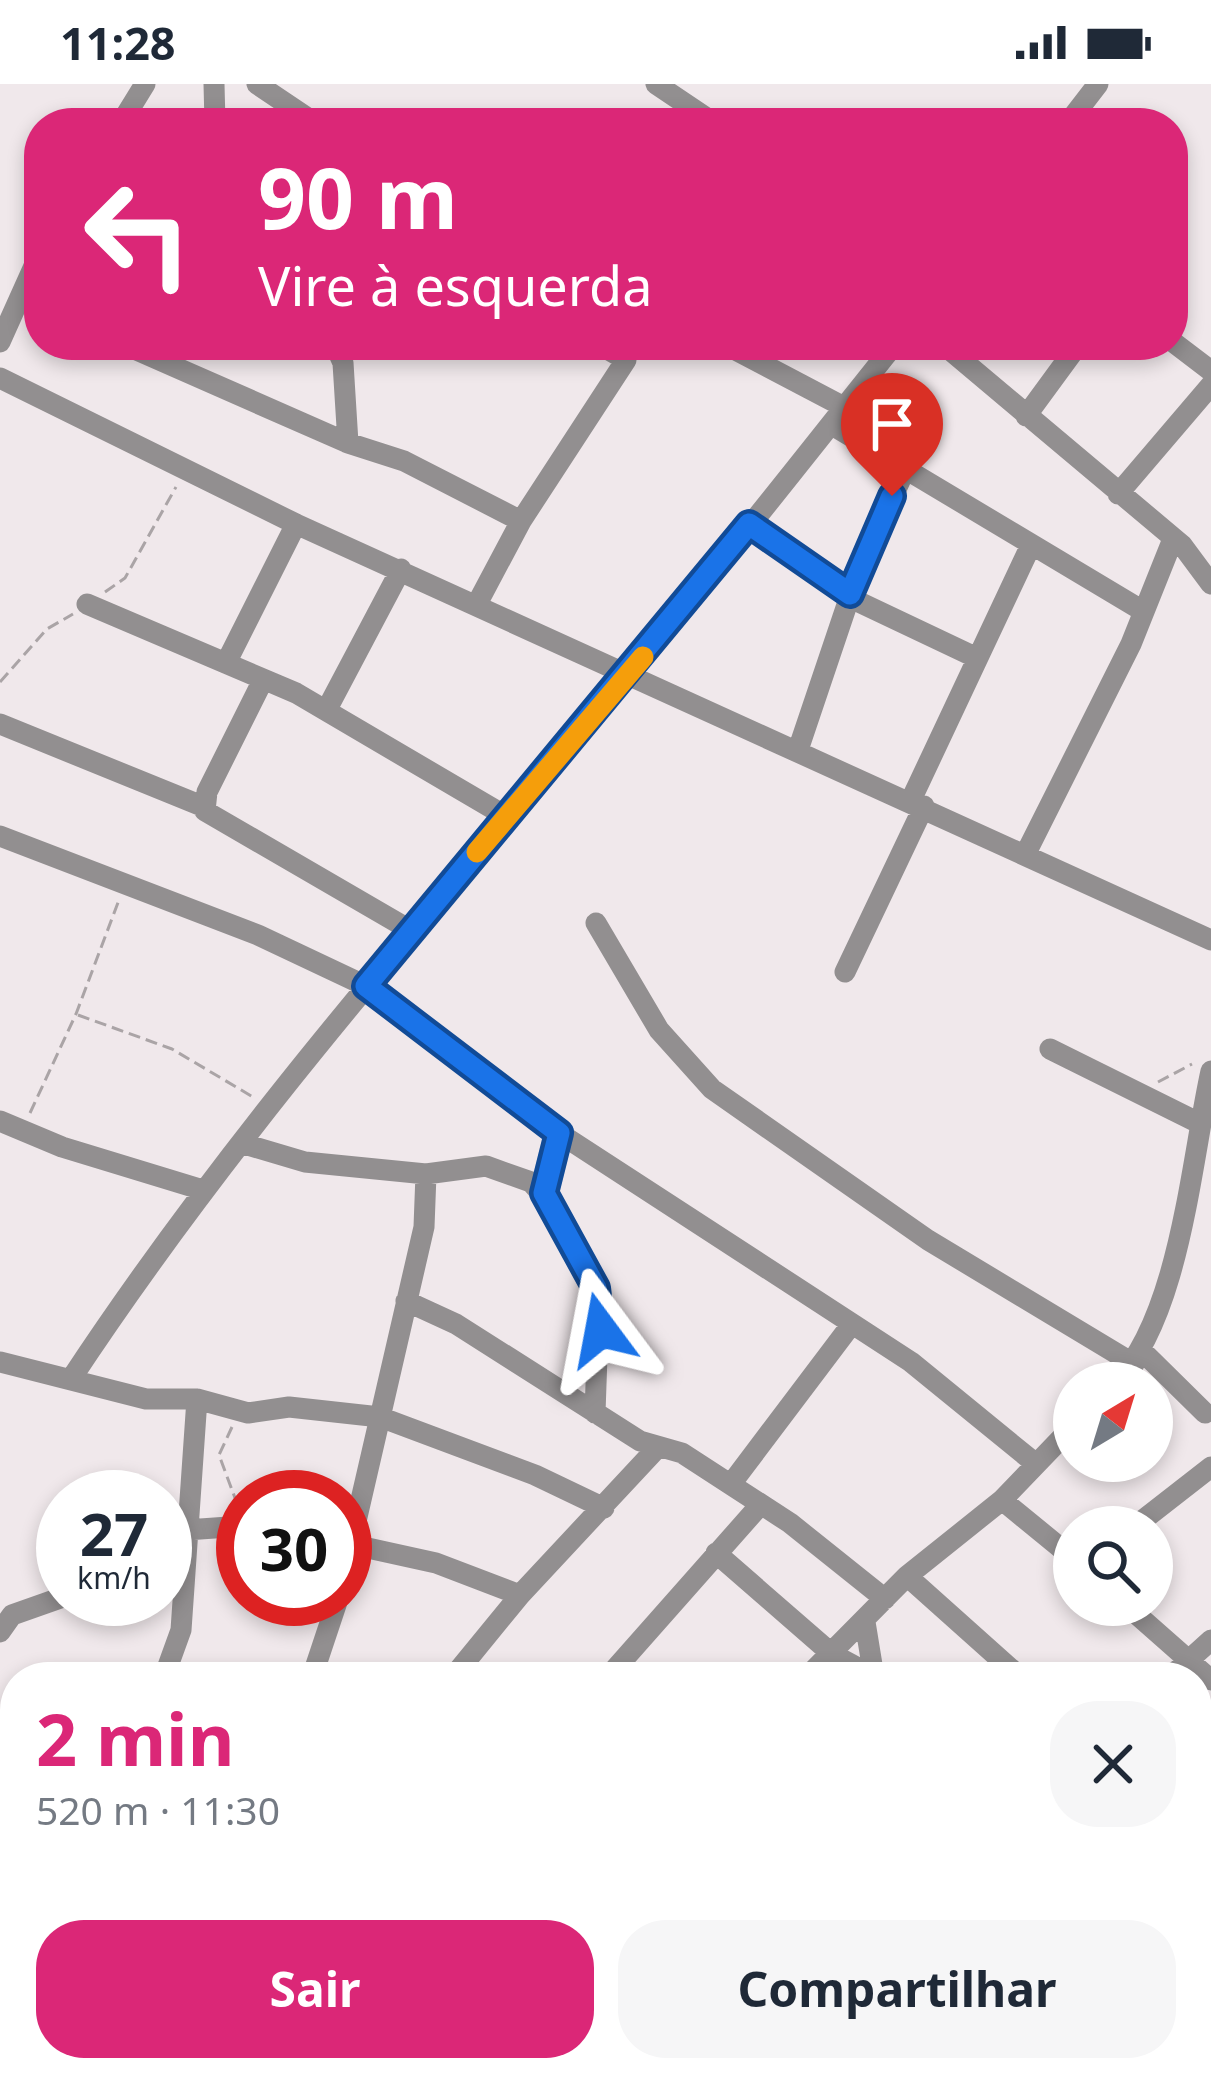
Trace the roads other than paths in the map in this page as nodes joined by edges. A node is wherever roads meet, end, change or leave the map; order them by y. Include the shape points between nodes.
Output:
1 (257, 84) edge
2 (656, 84) edge
3 (1098, 84) edge
4 (292, 108) edge
5 (690, 108) edge
6 (1080, 108) edge
7 (24, 288) edge
8 (0, 342) edge
9 (159, 360) edge
10 (342, 360) edge
11 (627, 360) edge
12 (754, 360) edge
13 (882, 360) edge
14 (961, 360) edge
15 (1067, 360) edge
16 (0, 378) edge
17 (1211, 385) edge
18 (838, 416) junction
19 (1026, 416) junction
20 (348, 443) junction
21 (904, 472) junction
22 (1118, 494) junction
23 (521, 521) junction
24 (296, 524) junction
25 (749, 524) junction
26 (1173, 539) junction
27 (1030, 547) junction
28 (401, 569) junction
29 (1211, 584) edge
30 (850, 594) junction
31 (478, 602) junction
32 (88, 604) road end
33 (1143, 610) junction
34 (977, 658) junction
35 (226, 663) junction
36 (628, 676) junction
37 (262, 682) junction
38 (327, 709) junction
39 (0, 724) edge
40 (798, 750) junction
41 (918, 803) junction
42 (202, 806) junction
43 (507, 817) junction
44 (0, 836) edge
45 (1026, 853) junction
46 (596, 922) dead end
47 (410, 930) junction
48 (1211, 940) edge
49 (844, 972) dead end
50 (366, 986) junction
51 (1050, 1049) dead end
52 (1202, 1068) edge
53 (0, 1121) edge
54 (1199, 1124) junction
55 (559, 1133) junction
56 (241, 1143) junction
57 (426, 1174) junction
58 (203, 1190) junction
59 (544, 1193) junction
60 (406, 1301) junction
61 (851, 1325) junction
62 (1139, 1358) junction
63 (0, 1362) edge
64 (1135, 1362) edge
65 (71, 1379) junction
66 (197, 1399) junction
67 (596, 1413) junction
68 (1205, 1413) dead end
69 (380, 1417) junction
70 (658, 1447) junction
71 (1053, 1447) edge
72 (1036, 1464) junction
73 (1211, 1467) edge
74 (188, 1470) edge
75 (367, 1470) edge
76 (731, 1484) junction
77 (1001, 1500) junction
78 (760, 1504) junction
79 (1160, 1506) edge
80 (604, 1508) junction
81 (1053, 1542) edge
82 (372, 1548) edge
83 (716, 1553) junction
84 (907, 1576) junction
85 (520, 1595) junction
86 (885, 1598) junction
87 (36, 1607) edge
88 (4, 1619) edge
89 (865, 1622) junction
90 (181, 1626) edge
91 (329, 1626) edge
92 (1150, 1626) edge
93 (1211, 1640) edge
94 (832, 1654) junction
95 (1190, 1660) junction
96 (169, 1662) edge
97 (317, 1662) edge
98 (465, 1662) edge
99 (621, 1662) edge
100 (823, 1662) edge
101 (847, 1662) edge
102 (871, 1662) edge
103 (1003, 1662) edge
104 (1188, 1662) edge

1 - 4 street
2 - 5 street
3 - 6 street
7 - 8 street
9 - 20 street
10 - 20 street
11 - 23 street
12 - 18 street
13 - 18 street
14 - 19 street
15 - 19 street
16 - 24 street
17 - 22 street
18 - 21 street
18 - 25 street
19 - 22 street
20 - 23 street via 404,461
21 - 27 street
21 - 30 street
22 - 26 street
23 - 31 street
24 - 28 street
24 - 35 street
25 - 30 street
25 - 36 street
26 - 29 street
26 - 33 street
27 - 33 street
27 - 34 street
28 - 31 street
28 - 38 street
30 - 34 street
30 - 40 street
31 - 36 street
32 - 35 street
33 - 45 street
34 - 41 street
35 - 37 street
36 - 40 street
36 - 43 street
37 - 38 street
37 - 42 street
38 - 43 street
39 - 42 street
40 - 41 street
41 - 45 street
41 - 49 street
42 - 47 street
43 - 47 street
44 - 50 street via 258,935
45 - 48 street
46 - 62 street via 659,1030 712,1089 928,1240
47 - 50 street
50 - 55 street
50 - 56 street
51 - 54 street
52 - 54 street
53 - 58 street
54 - 62 street
55 - 59 street
55 - 61 street
56 - 57 street via 305,1162
56 - 58 street
57 - 59 street via 503,1168
57 - 60 street via 424,1226
58 - 65 street
59 - 67 street via 599,1299
60 - 67 street
60 - 69 street
61 - 72 street
61 - 76 street
62 - 64 street
62 - 68 street
63 - 65 street
65 - 66 street via 146,1399
66 - 69 street via 248,1413 289,1407
66 - 74 street
67 - 70 street
69 - 75 street
69 - 80 street
70 - 76 street
70 - 80 street
71 - 72 street
72 - 77 street
73 - 79 street
76 - 78 street
77 - 81 street
77 - 84 street
78 - 83 street
78 - 86 street
80 - 85 street
82 - 85 street
83 - 94 street
83 - 99 street
84 - 86 street
84 - 103 street
85 - 98 street
86 - 89 street
87 - 88 street
89 - 94 street
89 - 102 street
90 - 96 street
91 - 97 street
92 - 95 street
93 - 95 street
94 - 100 street
94 - 101 street
95 - 104 street

